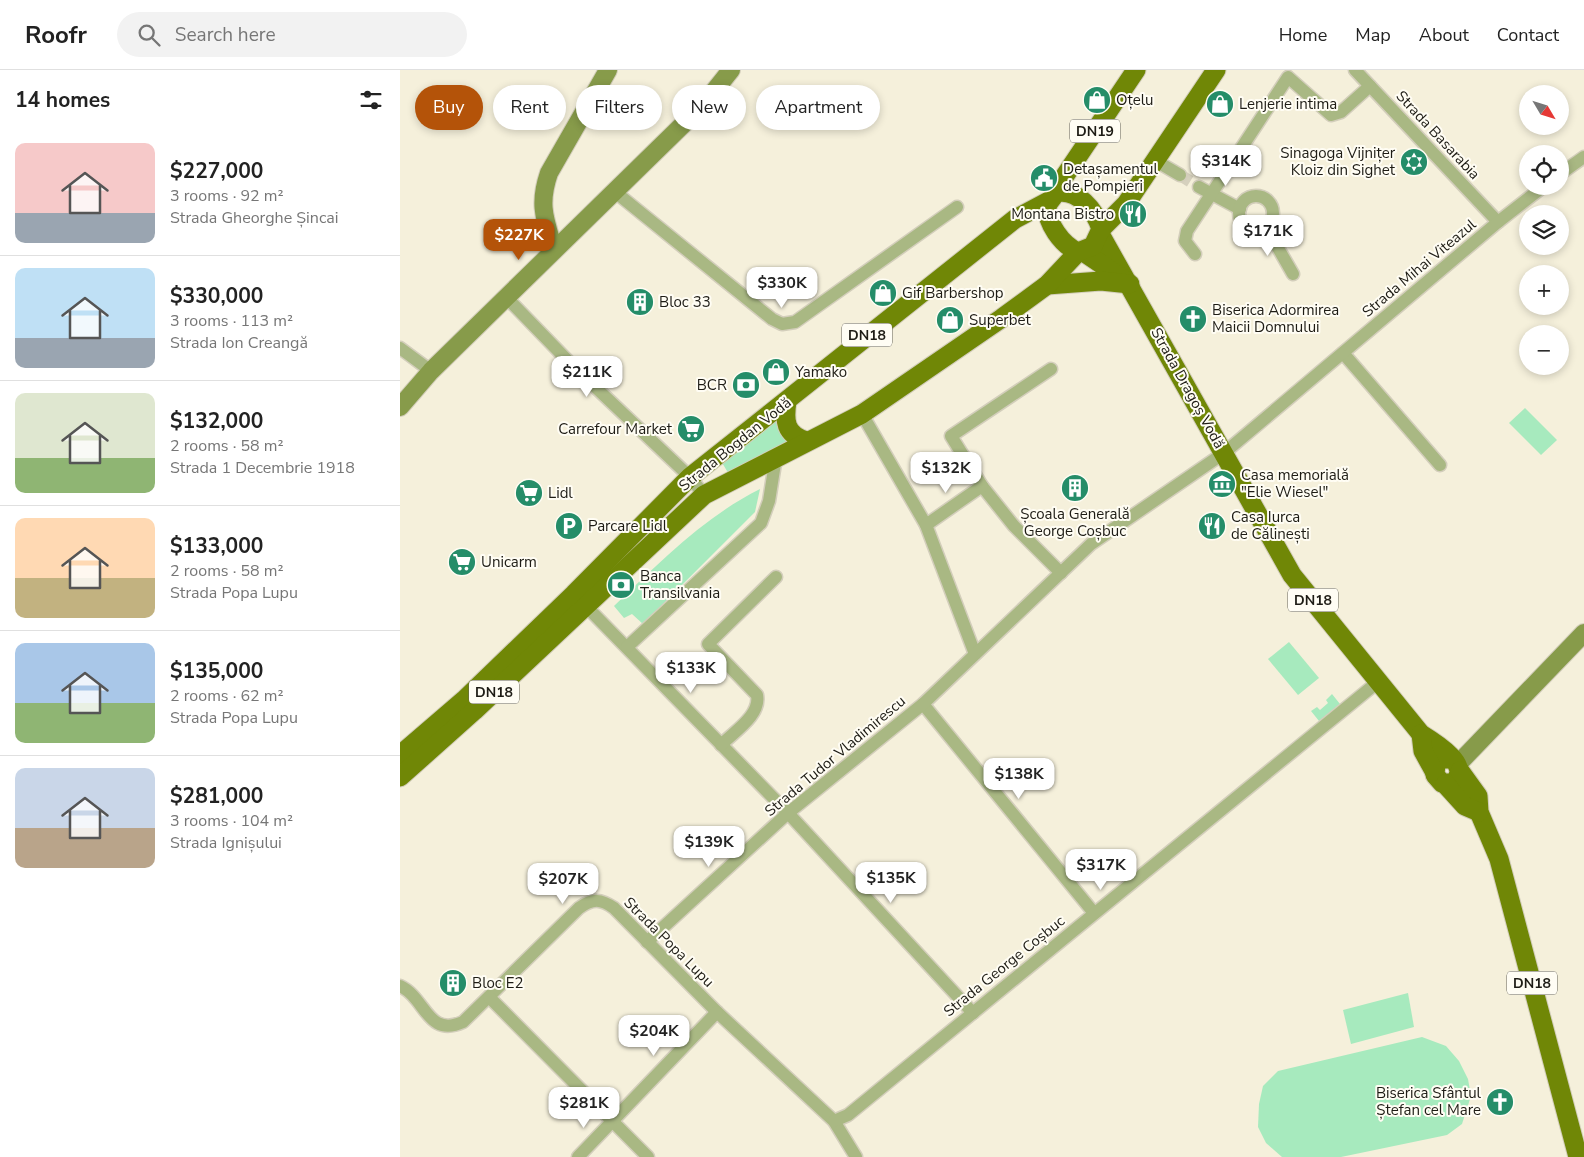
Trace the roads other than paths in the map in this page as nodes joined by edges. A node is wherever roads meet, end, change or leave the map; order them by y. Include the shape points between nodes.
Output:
1 (608, 70) edge
2 (732, 70) edge
3 (1136, 70) edge
4 (1216, 70) edge
5 (1355, 70) edge
6 (1370, 86) junction
7 (1584, 157) edge
8 (1156, 161) junction
9 (1569, 168) edge
10 (1180, 175) tunnel mouth
11 (1199, 187) tunnel mouth
12 (614, 191) junction
13 (1211, 195) junction
14 (1532, 195) edge
15 (1053, 197) junction
16 (957, 207) dead end
17 (1240, 209) junction
18 (1498, 222) junction
19 (1266, 227) junction
20 (1100, 231) junction
21 (554, 250) junction
22 (1080, 252) junction
23 (1195, 254) dead end
24 (1293, 274) dead end
25 (1130, 284) junction
26 (1047, 285) junction
27 (506, 296) junction
28 (400, 348) edge
29 (1343, 352) junction
30 (1051, 369) dead end
31 (431, 371) junction
32 (787, 401) junction
33 (400, 407) edge
34 (862, 414) junction
35 (806, 441) junction
36 (1224, 454) junction
37 (776, 457) junction
38 (1440, 465) dead end
39 (690, 477) junction
40 (982, 486) junction
41 (704, 495) junction
42 (926, 525) junction
43 (1061, 573) junction
44 (776, 577) dead end
45 (580, 599) junction
46 (1584, 633) edge
47 (626, 647) junction
48 (975, 654) junction
49 (1379, 680) junction
50 (923, 704) junction
51 (1421, 734) junction
52 (721, 744) junction
53 (400, 755) edge
54 (1457, 765) junction
55 (400, 777) edge
56 (1440, 777) junction
57 (1479, 812) junction
58 (788, 813) junction
59 (1094, 913) junction
60 (647, 942) junction
61 (400, 986) edge
62 (488, 997) junction
63 (717, 1012) junction
64 (973, 1013) junction
65 (834, 1120) junction
66 (612, 1121) junction
67 (578, 1157) edge
68 (648, 1157) edge
69 (856, 1157) edge
70 (1578, 1157) edge

1 - 21 main road via 549,174 543,192 546,222
2 - 12 main road via 703,105
3 - 15 main road, DN19
4 - 8 main road
5 - 6 street, Strada Basarabia
6 - 13 street via 1341,112 1331,115 1288,77
6 - 18 street, Strada Basarabia
7 - 9 street
8 - 10 street
8 - 20 main road via 1126,204
11 - 13 street
12 - 16 street via 782,324 795,322
12 - 21 main road
13 - 17 street
13 - 23 street via 1187,231 1185,241
14 - 18 street, Strada Mihai Viteazul
15 - 20 main road via 1071,193 1080,198 1094,215
15 - 22 main road via 1046,211 1052,226 1065,243
15 - 32 main road, Strada Bogdan Vodă / DN18 via 1015,219
17 - 19 street via 1246,227 1260,230
17 - 19 street via 1250,198 1263,198 1269,202 1273,215
18 - 29 street, Strada Mihai Viteazul
19 - 24 street
20 - 22 main road via 1093,246
20 - 25 main road, Strada Dragoș Vodă
21 - 27 main road
22 - 25 main road, Strada Dragoș Vodă
22 - 26 main road, DN18
25 - 26 main road via 1082,281
25 - 36 main road, Strada Dragoș Vodă / DN18
26 - 34 main road, DN18
27 - 31 main road
27 - 39 street via 571,364
28 - 31 street
29 - 36 street, Strada Mihai Viteazul
29 - 38 street
30 - 40 street via 951,436
31 - 33 main road
32 - 35 main road via 784,418 789,430 796,438
32 - 39 main road, Strada Bogdan Vodă / DN18
34 - 35 main road, Strada Bogdan Vodă / DN18
34 - 42 street
35 - 37 main road, Strada Bogdan Vodă / DN18
36 - 43 street, Strada Tudor Vladimirescu via 1092,544
36 - 49 main road, Strada Dragoș Vodă / DN18 via 1292,575
37 - 41 main road, Strada Bogdan Vodă / DN18
37 - 47 street via 769,501 761,523
39 - 41 street
39 - 45 main road, Strada Bogdan Vodă / DN18
40 - 42 street
40 - 43 street via 1014,526
41 - 45 main road, Strada Bogdan Vodă / DN18
42 - 48 street
43 - 48 street, Strada Tudor Vladimirescu
44 - 52 street via 708,644 757,695 758,702 757,709
45 - 47 street
45 - 53 main road, Strada Bogdan Vodă / DN18
45 - 55 main road, Strada Bogdan Vodă / DN18
46 - 54 main road
47 - 52 street
48 - 50 street, Strada Tudor Vladimirescu
49 - 51 main road, Strada Dragoș Vodă / DN18
49 - 59 street, Strada George Coșbuc
50 - 58 street, Strada Tudor Vladimirescu
50 - 59 street
51 - 54 main road, Strada Dragoș Vodă / DN18 via 1435,742
51 - 56 main road, Strada Dragoș Vodă / DN18 via 1423,752
52 - 58 street
54 - 56 main road via 1442,759 1436,764
54 - 57 main road, Strada Dragoș Vodă / DN18 via 1478,796
56 - 57 main road, Strada Dragoș Vodă / DN18 via 1465,806
57 - 70 main road, Strada Dragoș Vodă / DN18 via 1499,859
58 - 60 street, Strada Tudor Vladimirescu
58 - 64 street
59 - 64 street, Strada George Coșbuc
60 - 62 street, Strada Popa Lupu via 614,908 598,900 589,901
60 - 63 street, Strada Popa Lupu
61 - 62 street, Strada Popa Lupu via 436,1024 445,1027 463,1022
62 - 66 street
63 - 65 street, Strada Popa Lupu
63 - 66 street
64 - 65 street, Strada George Coșbuc via 848,1115
65 - 69 street, Strada Popa Lupu
66 - 67 street
66 - 68 street

